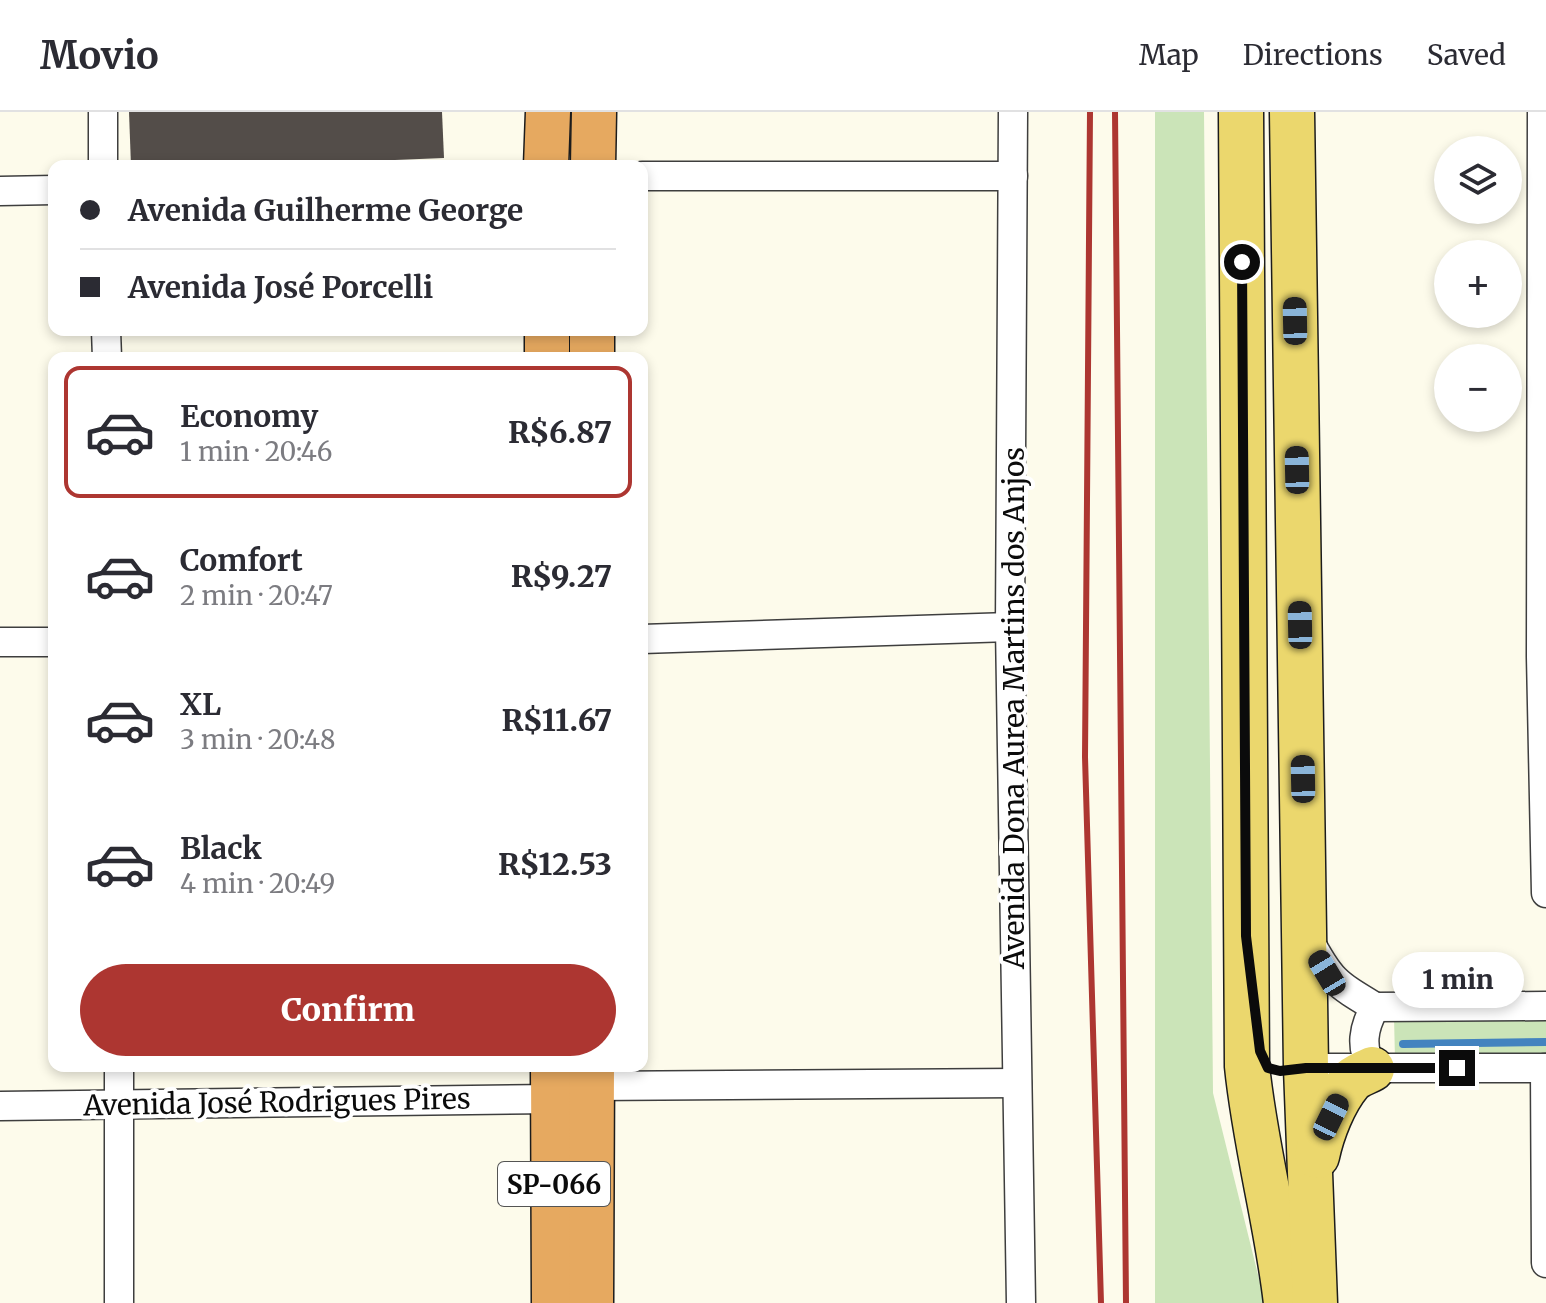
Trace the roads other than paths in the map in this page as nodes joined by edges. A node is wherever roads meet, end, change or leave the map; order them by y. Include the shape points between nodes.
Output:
1 (103, 112) edge
2 (548, 112) edge
3 (594, 112) edge
4 (1013, 112) edge
5 (1241, 112) edge
6 (1292, 112) edge
7 (1542, 112) edge
8 (103, 160) edge
9 (546, 160) edge
10 (593, 160) edge
11 (648, 176) edge
12 (1013, 176) junction
13 (48, 190) edge
14 (0, 191) edge
15 (1010, 627) junction
16 (648, 639) edge
17 (0, 642) edge
18 (48, 642) edge
19 (1546, 893) edge
20 (1305, 933) junction
21 (1246, 936) junction
22 (1546, 1006) edge
23 (1375, 1007) junction
24 (1306, 1068) junction
25 (1546, 1068) edge
26 (1372, 1069) junction
27 (119, 1072) edge
28 (572, 1079) edge
29 (1017, 1083) junction
30 (120, 1104) junction
31 (0, 1106) edge
32 (1312, 1182) junction
33 (1546, 1263) edge
34 (119, 1303) edge
35 (554, 1303) edge
36 (591, 1303) edge
37 (1021, 1303) edge
38 (1286, 1303) edge
39 (1315, 1303) edge

1 - 8 street
2 - 9 highway
3 - 10 highway
4 - 12 street, Avenida Dona Aurea Martins dos Anjos
5 - 21 main road
6 - 20 main road
7 - 19 street
11 - 12 street
12 - 15 street, Avenida Dona Aurea Martins dos Anjos
13 - 14 street
15 - 16 street
15 - 29 street, Avenida Dona Aurea Martins dos Anjos
17 - 18 street
20 - 23 street via 1339,986
20 - 24 main road
21 - 24 main road via 1261,1056 1273,1070
21 - 38 main road via 1251,1105
22 - 23 street
23 - 26 street via 1364,1031
24 - 26 street
24 - 32 main road
25 - 26 street
25 - 33 street
26 - 32 main road via 1352,1080 1341,1095 1320,1141
27 - 30 street
28 - 29 street, Avenida José Rodrigues Pires
28 - 30 street, Avenida José Rodrigues Pires
28 - 35 highway, SP-066
28 - 36 highway, SP-066
29 - 37 street, Avenida Dona Aurea Martins dos Anjos
30 - 31 street, Avenida José Rodrigues Pires
30 - 34 street
32 - 39 main road

